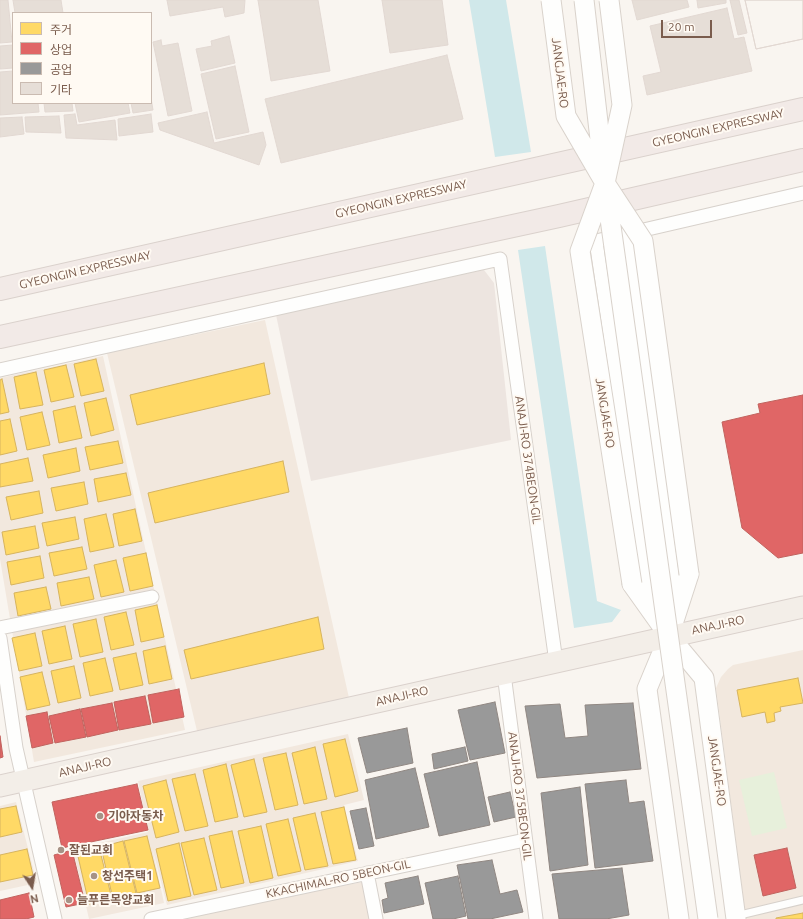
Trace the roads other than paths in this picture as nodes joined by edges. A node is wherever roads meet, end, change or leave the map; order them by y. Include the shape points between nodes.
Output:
1 (551, 0) edge
2 (584, 0) edge
3 (609, 0) edge
4 (803, 109) edge
5 (803, 160) edge
6 (605, 183) junction
7 (803, 193) edge
8 (627, 233) junction
9 (0, 289) edge
10 (0, 337) edge
11 (0, 370) edge
12 (152, 597) dead end
13 (803, 606) edge
14 (0, 628) edge
15 (669, 636) junction
16 (0, 638) edge
17 (556, 662) junction
18 (504, 674) junction
19 (24, 781) junction
20 (0, 786) edge
21 (525, 840) junction
22 (367, 873) junction
23 (803, 900) edge
24 (736, 917) edge
25 (55, 919) edge
26 (151, 919) edge
27 (376, 919) edge
28 (536, 919) edge
29 (679, 919) edge
30 (708, 919) edge

1 - 6 main road, JANGJAE-RO, bridge via 566,116
2 - 6 main road, JANGJAE-RO, bridge
3 - 6 main road, JANGJAE-RO, bridge via 622,105
4 - 9 highway, GYEONGIN EXPRESSWAY
5 - 10 highway via 559,216
6 - 15 main road, JANGJAE-RO, bridge via 642,241 689,574
6 - 15 main road, JANGJAE-RO, bridge via 580,251 632,584
6 - 30 main road, JANGJAE-RO, bridge
7 - 8 street
8 - 15 street via 673,580
8 - 15 street via 596,241 647,583
11 - 17 street, ANAJI-RO 374BEON-GIL via 500,259
12 - 14 street
13 - 15 main road, ANAJI-RO
15 - 17 main road, ANAJI-RO
15 - 24 main road, JANGJAE-RO via 704,678
15 - 29 main road, JANGJAE-RO via 647,689
16 - 19 street via 16,748
17 - 18 main road, ANAJI-RO
18 - 19 main road, ANAJI-RO
18 - 21 street, ANAJI-RO 375BEON-GIL
19 - 20 main road, ANAJI-RO
19 - 25 street
21 - 22 street, KKACHIMAL-RO 5BEON-GIL
21 - 28 street, ANAJI-RO 375BEON-GIL
22 - 26 street, KKACHIMAL-RO 5BEON-GIL
22 - 27 street
23 - 24 lane

